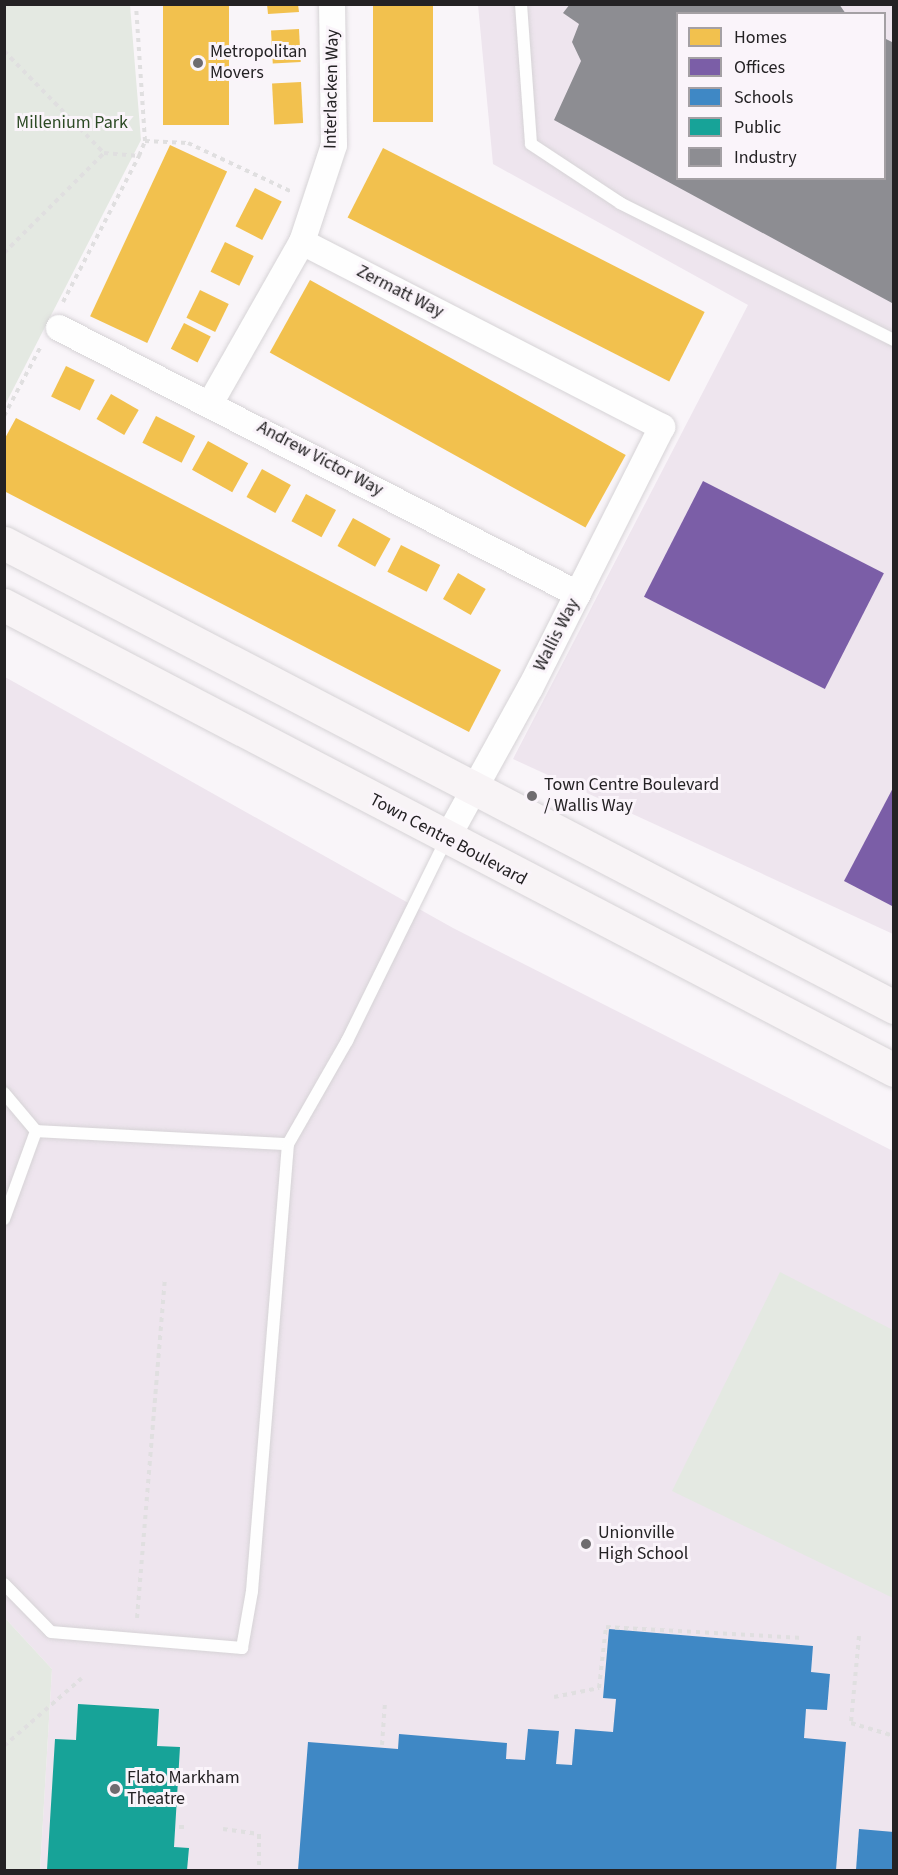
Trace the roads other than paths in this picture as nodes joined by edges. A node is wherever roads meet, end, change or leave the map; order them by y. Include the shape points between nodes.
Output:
1 (332, 4) edge
2 (521, 4) edge
3 (302, 242) junction
4 (54, 326) road end
5 (894, 340) edge
6 (211, 402) junction
7 (662, 428) joint
8 (4, 543) edge
9 (578, 594) junction
10 (4, 605) edge
11 (473, 788) junction
12 (446, 840) junction
13 (894, 1007) edge
14 (894, 1070) edge
15 (4, 1093) edge
16 (36, 1131) junction
17 (288, 1144) junction
18 (4, 1219) edge
19 (4, 1584) edge

1 - 3 street, Interlacken Way via 334,145
2 - 5 lane via 531,144 620,203
3 - 6 street
3 - 7 street, Zermatt Way
4 - 6 street, Andrew Victor Way
6 - 9 street, Andrew Victor Way
7 - 9 street, Wallis Way
8 - 11 main road
9 - 11 street, Wallis Way
10 - 12 main road, Town Centre Boulevard
11 - 12 street, Wallis Way
11 - 13 main road
12 - 14 main road, Town Centre Boulevard
12 - 17 lane via 346,1041
15 - 16 lane
16 - 17 lane
16 - 18 lane
17 - 19 lane via 252,1591 242,1648 51,1632

